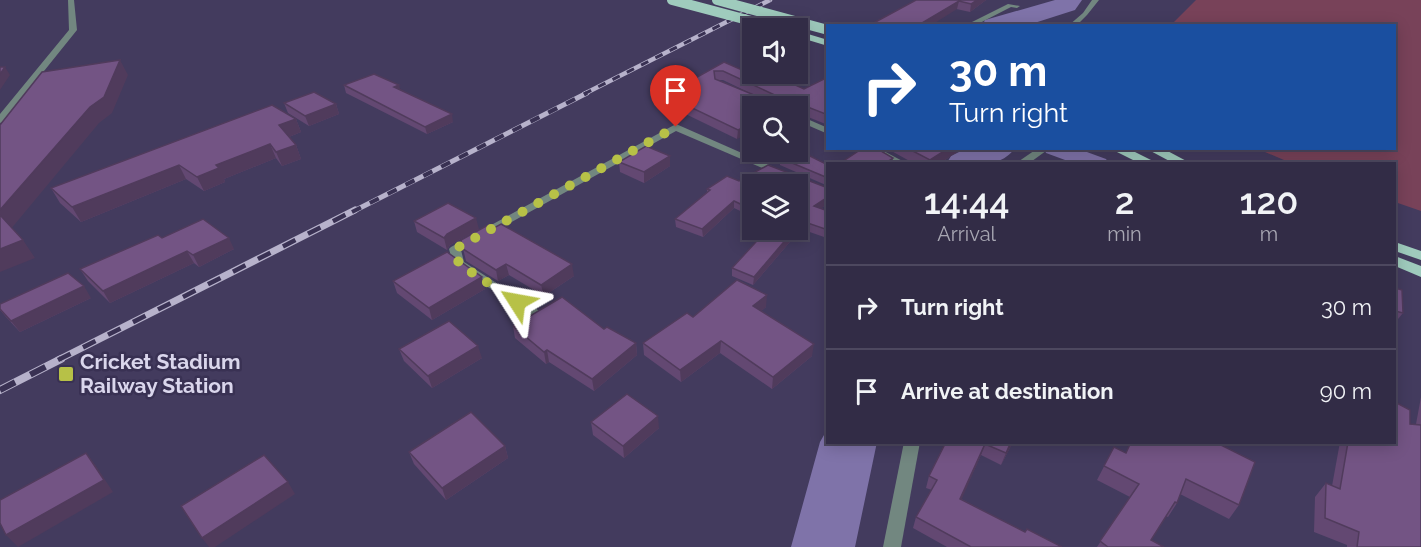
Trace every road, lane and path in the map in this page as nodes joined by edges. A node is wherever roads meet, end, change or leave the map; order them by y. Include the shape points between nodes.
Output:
1 (70, 0) edge
2 (672, 0) edge
3 (717, 0) edge
4 (1096, 0) edge
5 (1017, 6) dead end
6 (742, 18) edge
7 (971, 24) edge
8 (1074, 24) edge
9 (826, 29) edge
10 (808, 37) edge
11 (826, 42) edge
12 (0, 120) edge
13 (808, 122) edge
14 (826, 130) edge
15 (876, 150) edge
16 (1043, 150) edge
17 (1121, 150) edge
18 (1155, 150) edge
19 (899, 162) edge
20 (1023, 162) edge
21 (1148, 162) edge
22 (1182, 162) edge
23 (786, 174) edge
24 (1396, 246) edge
25 (1421, 256) edge
26 (1396, 261) edge
27 (1421, 272) edge
28 (536, 315) edge
29 (912, 444) edge
30 (892, 547) edge

1 - 12 street via 73,30
2 - 6 main road, bridge
3 - 9 main road, bridge
4 - 8 street
5 - 7 street via 1010,5
10 - 11 main road
13 - 14 street
15 - 19 street
16 - 20 street
17 - 21 main road
18 - 22 main road
23 - 28 street via 676,127 455,249 459,264
24 - 25 main road
26 - 27 main road
29 - 30 street

